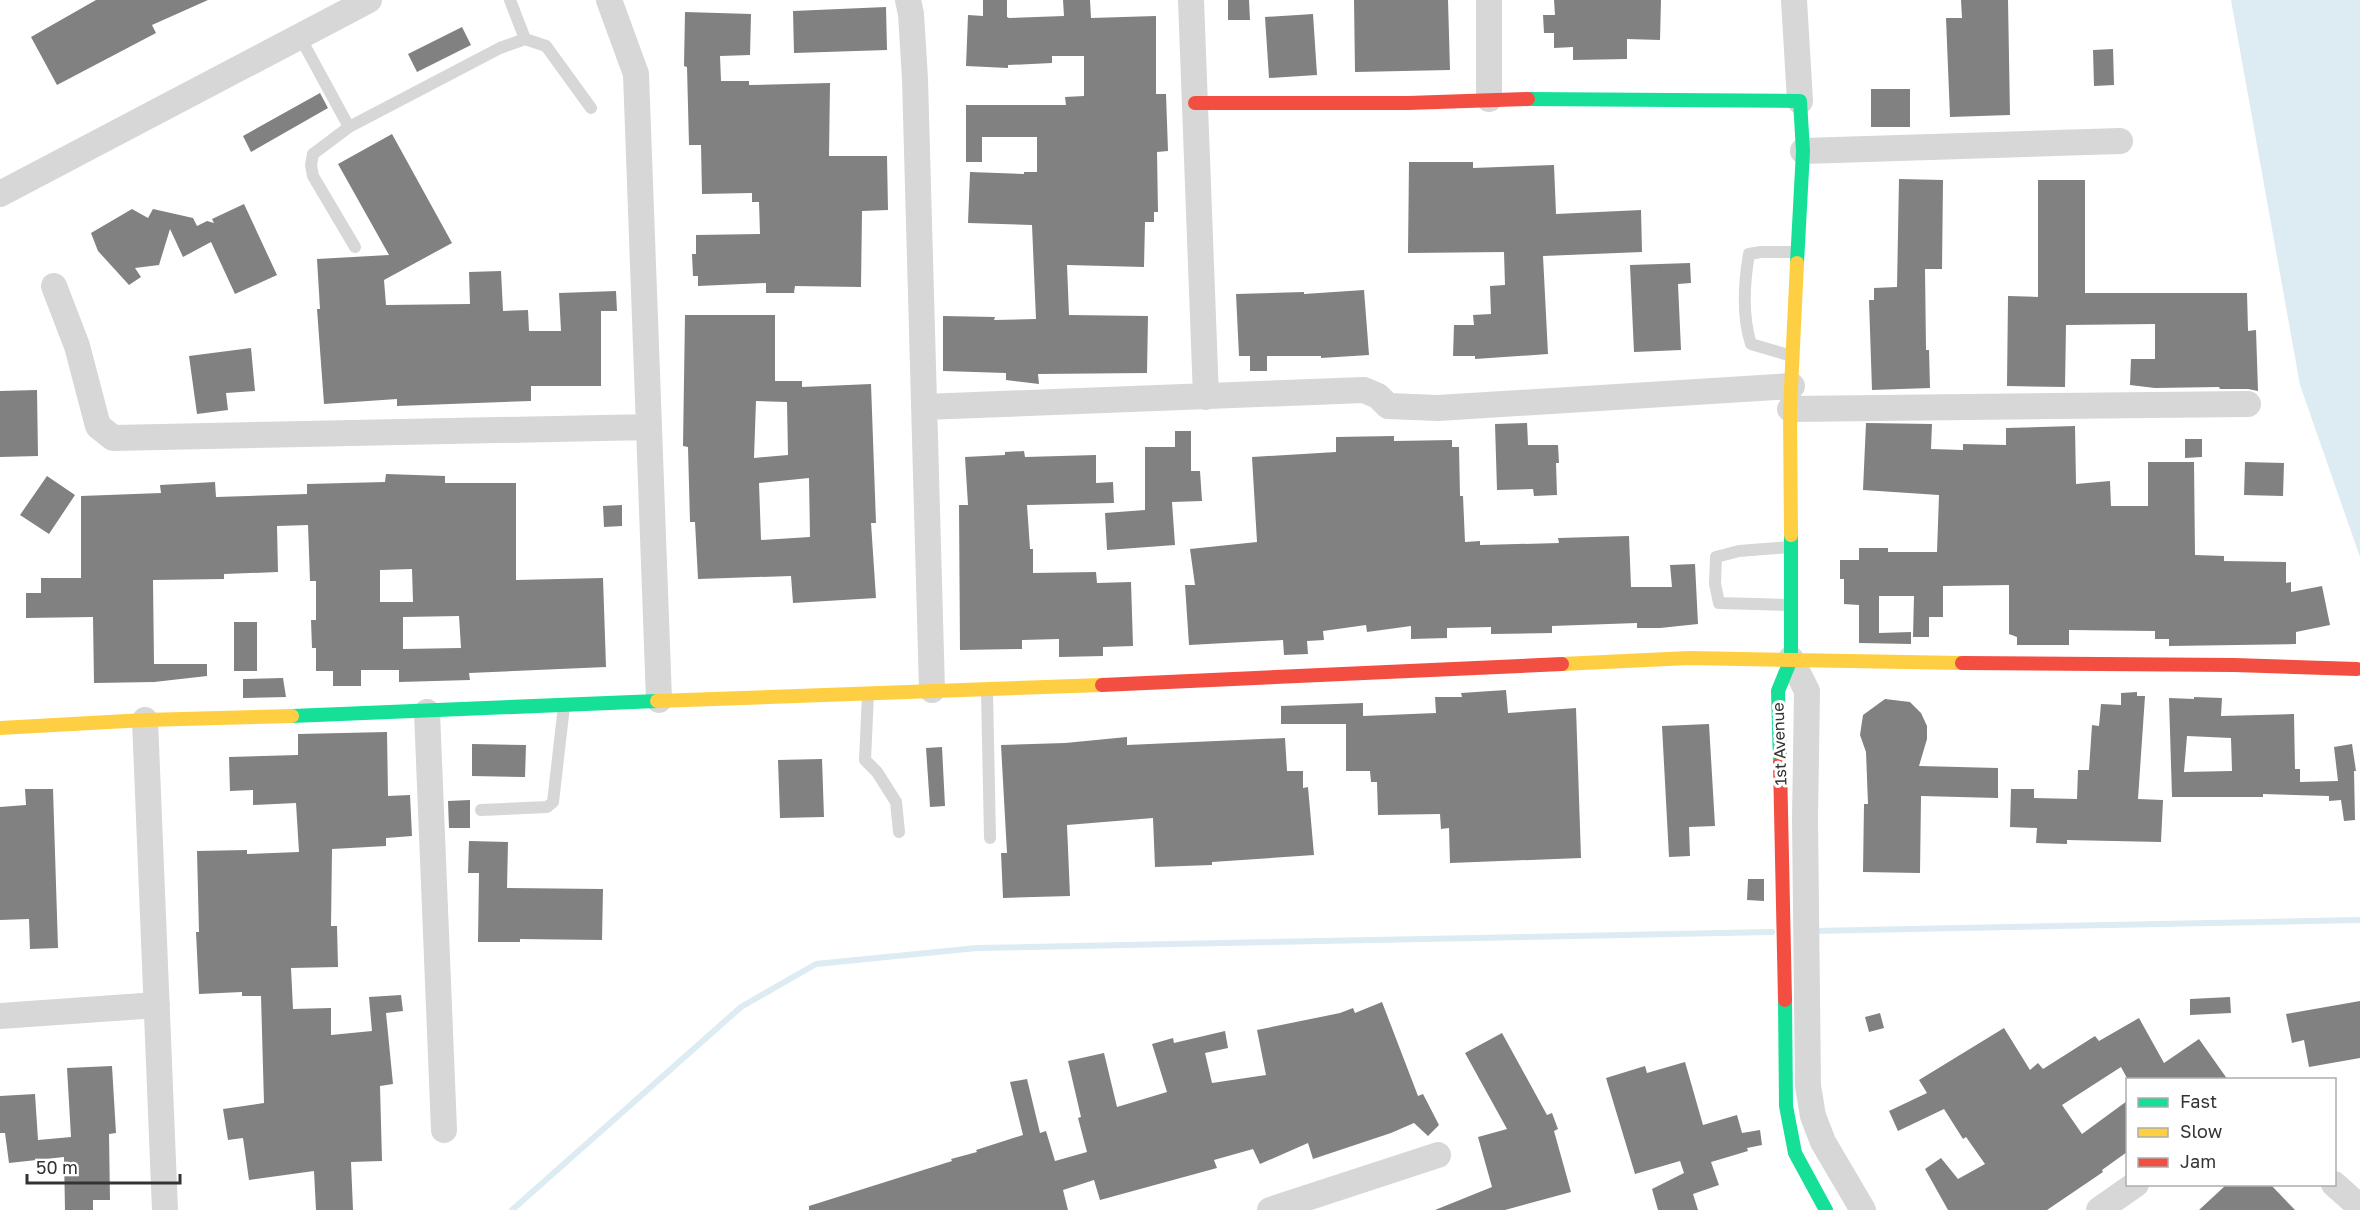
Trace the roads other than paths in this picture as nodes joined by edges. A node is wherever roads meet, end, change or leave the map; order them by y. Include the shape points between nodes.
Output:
1 (369, 0) edge
2 (510, 0) edge
3 (609, 0) edge
4 (908, 0) edge
5 (1191, 0) edge
6 (1489, 0) edge
7 (1794, 0) edge
8 (300, 37) junction
9 (525, 39) junction
10 (1488, 99) junction
11 (1800, 101) junction
12 (1195, 104) junction
13 (591, 108) dead end
14 (349, 127) junction
15 (2120, 141) dead end
16 (1803, 151) junction
17 (0, 194) edge
18 (355, 247) dead end
19 (1797, 252) junction
20 (54, 286) dead end
21 (1794, 357) junction
22 (1206, 397) junction
23 (1791, 397) junction
24 (2248, 404) dead end
25 (924, 407) junction
26 (650, 427) junction
27 (1791, 547) junction
28 (1792, 605) junction
29 (1791, 659) junction
30 (2357, 669) dead end
31 (932, 690) junction
32 (987, 690) junction
33 (868, 693) junction
34 (659, 700) junction
35 (564, 705) junction
36 (427, 712) junction
37 (145, 720) junction
38 (0, 728) edge
39 (481, 810) dead end
40 (899, 832) dead end
41 (990, 838) dead end
42 (157, 1005) junction
43 (0, 1016) edge
44 (1797, 1045) junction
45 (444, 1130) dead end
46 (1438, 1155) dead end
47 (2135, 1186) edge
48 (2336, 1186) edge
49 (2360, 1207) edge
50 (165, 1210) edge
51 (1270, 1210) edge
52 (1826, 1210) edge
53 (1863, 1210) edge
54 (2099, 1210) edge

1 - 8 street
2 - 9 lane
3 - 26 street via 636,74
4 - 25 street via 915,79
5 - 12 street
6 - 10 street
7 - 11 street
8 - 14 lane
8 - 17 street
9 - 13 lane via 546,46
9 - 14 lane via 500,48
10 - 11 street
10 - 12 street
11 - 16 street
12 - 22 street
14 - 18 lane via 313,154 311,165 313,176
15 - 16 street
16 - 19 street
19 - 21 street
19 - 21 lane via 1749,254 1745,275 1746,328 1751,344
20 - 26 street via 77,346 98,426 113,438
21 - 23 street
22 - 23 street via 1364,390 1388,406 1438,408
22 - 25 street
23 - 24 street
23 - 27 street
25 - 31 street
26 - 34 street
27 - 28 street
27 - 28 lane via 1716,557 1715,584 1719,603
28 - 29 street
29 - 30 street
29 - 32 street via 1689,658
29 - 44 street, 1st Avenue via 1807,691 1794,819
31 - 32 street
31 - 33 street
32 - 41 lane
33 - 34 street
33 - 40 lane via 865,760 896,802
34 - 35 street
35 - 36 street
35 - 39 lane via 553,802 547,807
36 - 37 street
36 - 45 street
37 - 38 street
37 - 42 street
42 - 43 street
42 - 50 street
44 - 52 street, 1st Avenue via 1786,1106 1795,1153
44 - 53 street, 1st Avenue via 1823,1142
46 - 51 street
47 - 54 street
48 - 49 street

